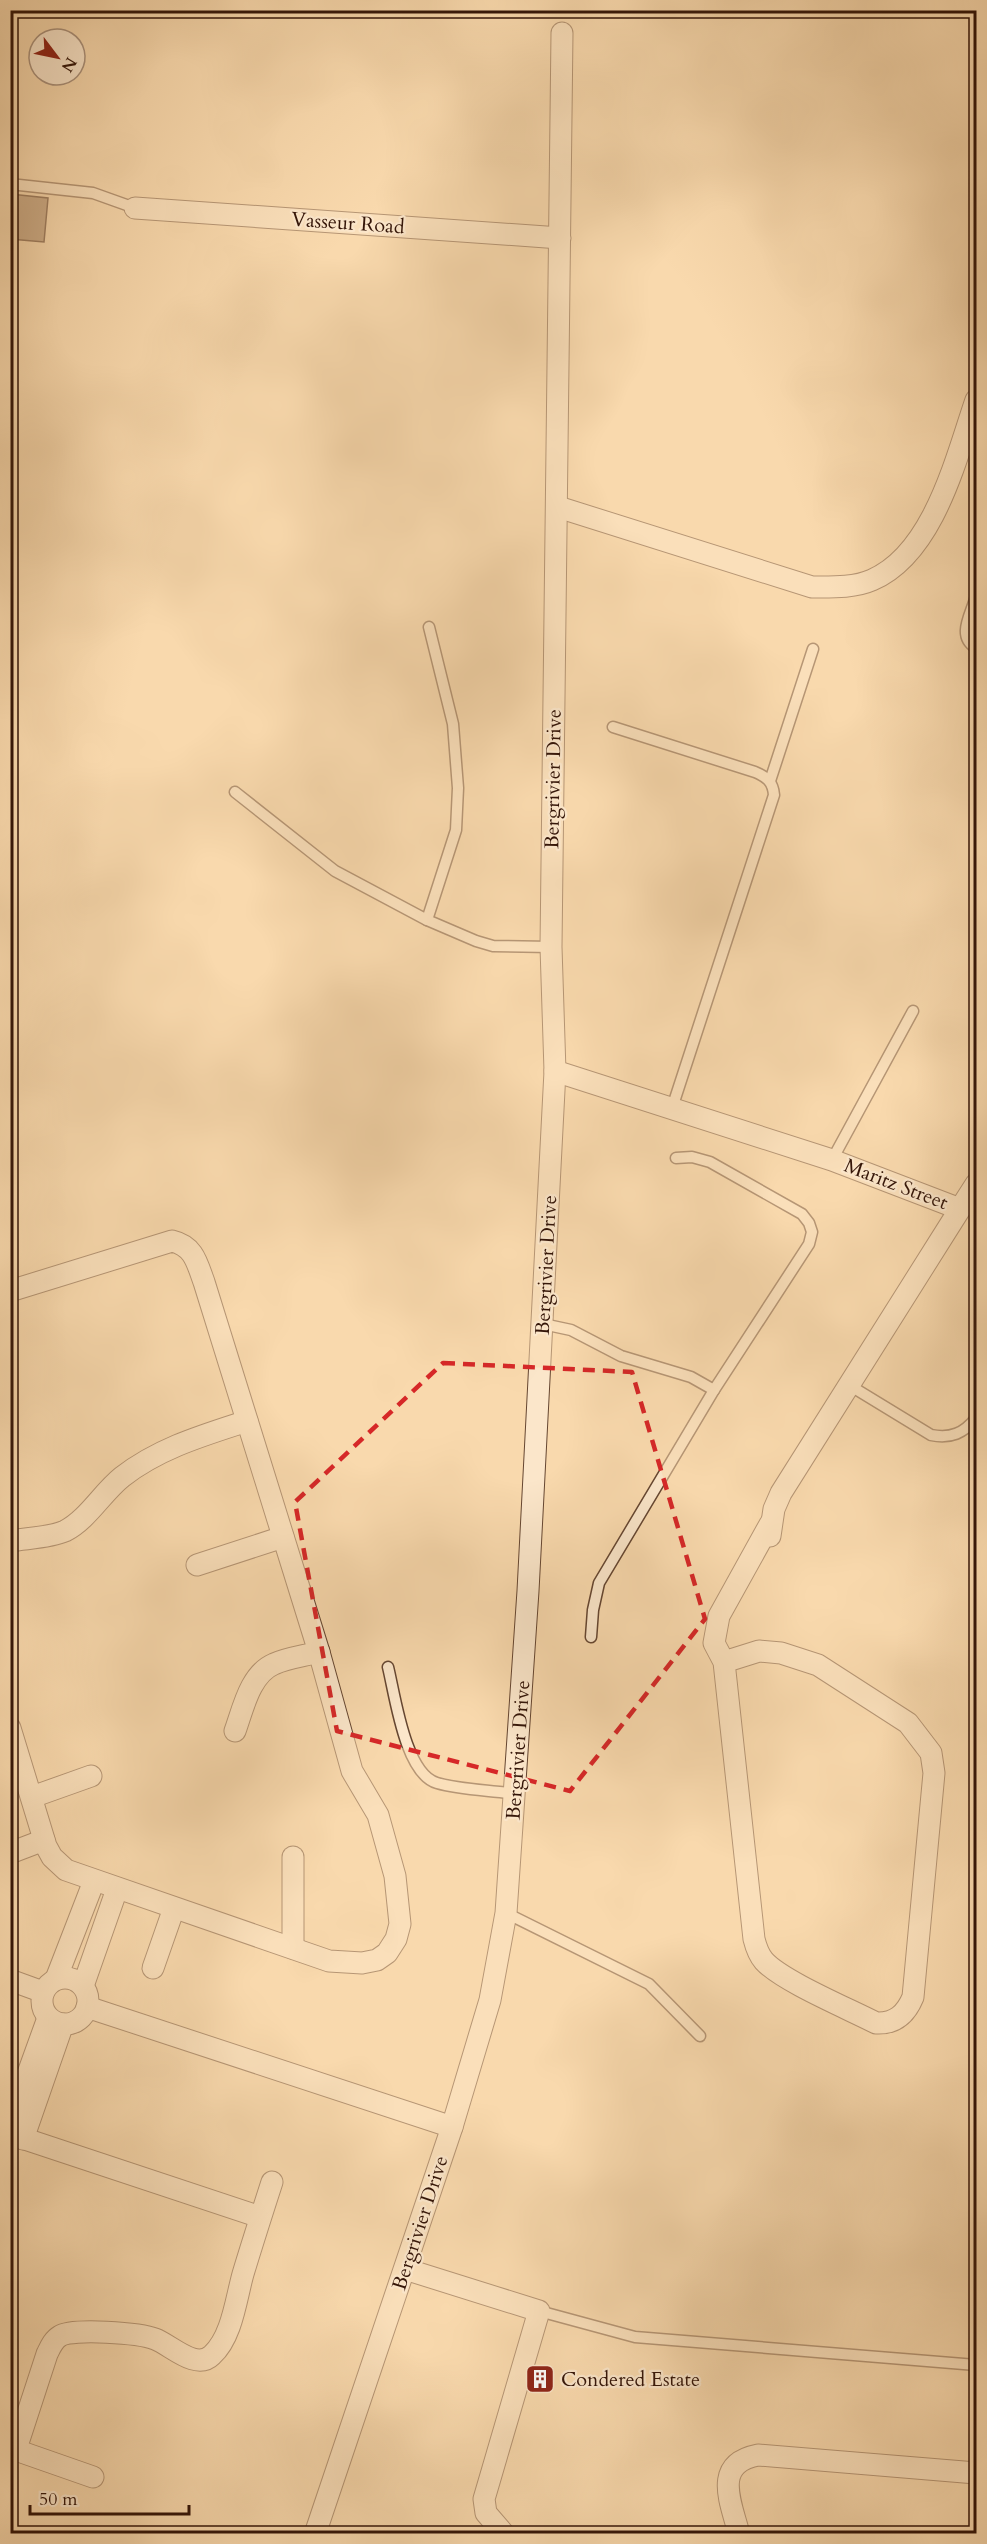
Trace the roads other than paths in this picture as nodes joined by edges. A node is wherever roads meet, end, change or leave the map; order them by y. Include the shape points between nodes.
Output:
1 (562, 33) dead end
2 (10, 184) edge
3 (135, 208) joint
4 (560, 238) junction
5 (976, 400) edge
6 (558, 507) junction
7 (976, 596) edge
8 (429, 627) dead end
9 (976, 648) edge
10 (813, 649) dead end
11 (614, 727) dead end
12 (770, 781) junction
13 (235, 792) dead end
14 (427, 920) junction
15 (551, 947) junction
16 (913, 1011) dead end
17 (555, 1071) junction
18 (672, 1108) junction
19 (676, 1158) dead end
20 (832, 1160) junction
21 (976, 1184) edge
22 (960, 1209) junction
23 (10, 1291) edge
24 (543, 1324) junction
25 (849, 1385) junction
26 (714, 1390) junction
27 (976, 1418) edge
28 (247, 1421) junction
29 (770, 1524) junction
30 (283, 1537) junction
31 (10, 1540) edge
32 (769, 1554) dead end
33 (197, 1565) dead end
34 (591, 1637) dead end
35 (319, 1652) junction
36 (724, 1662) junction
37 (388, 1667) dead end
38 (10, 1728) edge
39 (235, 1731) dead end
40 (91, 1776) dead end
41 (516, 1794) junction
42 (32, 1797) junction
43 (44, 1840) junction
44 (10, 1853) edge
45 (293, 1857) dead end
46 (94, 1881) junction
47 (117, 1889) junction
48 (174, 1908) junction
49 (506, 1913) junction
50 (293, 1948) junction
51 (153, 1968) dead end
52 (10, 1980) edge
53 (50, 1986) junction
54 (85, 1996) junction
55 (56, 2021) junction
56 (700, 2036) dead end
57 (452, 2127) junction
58 (14, 2132) edge
59 (272, 2182) dead end
60 (260, 2217) junction
61 (405, 2270) junction
62 (539, 2311) junction
63 (976, 2365) edge
64 (13, 2449) edge
65 (976, 2473) edge
66 (93, 2477) dead end
67 (315, 2534) edge
68 (504, 2534) edge
69 (739, 2534) edge

1 - 4 street
2 - 3 lane via 93,193
3 - 4 street, Vasseur Road
4 - 6 street
5 - 6 street via 942,497 921,535 899,562 872,580 812,588
6 - 15 street, Bergrivier Drive
7 - 9 lane via 965,634 968,643
8 - 14 lane via 453,724 458,788 456,830
10 - 12 lane
11 - 12 lane via 755,772
12 - 18 lane via 774,795
13 - 14 lane via 335,871
14 - 15 lane via 493,946
15 - 17 street, Bergrivier Drive
16 - 20 lane
17 - 18 street, Maritz Street
17 - 24 street, Bergrivier Drive
18 - 20 street, Maritz Street
19 - 26 lane via 710,1162 802,1214 812,1232 809,1244
20 - 22 street, Maritz Street
21 - 22 street
22 - 25 street, Maritz Street
23 - 28 street via 172,1241 181,1243 194,1255
24 - 26 lane via 571,1330 621,1356 691,1377
24 - 41 street, Bergrivier Drive
25 - 27 lane via 931,1435 955,1435 968,1429
25 - 29 street, Maritz Street via 781,1493
26 - 34 lane via 599,1583
28 - 30 street
28 - 31 street via 186,1440 156,1456 122,1477 83,1518 64,1531
29 - 32 street, Maritz Street
29 - 36 street via 719,1616 714,1643
30 - 33 street
30 - 35 street
35 - 39 street via 273,1664 262,1671
35 - 50 street via 352,1771 378,1815 395,1876 400,1924 396,1939 377,1960 329,1961
36 - 36 street via 758,1953 779,1973 876,2023 888,2024 908,2009 913,1997 934,1773 931,1753 909,1723 818,1665 781,1653 759,1651
37 - 41 lane via 409,1751 424,1774 435,1783
38 - 42 street
40 - 42 street
41 - 49 street, Bergrivier Drive
42 - 43 street
43 - 44 street
43 - 46 street via 57,1863
45 - 50 street
46 - 47 street
46 - 53 street
47 - 48 street
47 - 54 street
48 - 50 street
48 - 51 street
49 - 56 lane via 649,1984
49 - 57 street, Bergrivier Drive via 490,2000
52 - 53 street
53 - 54 street via 70,1978
53 - 55 street via 41,2004
54 - 55 street via 78,2020
54 - 57 street
55 - 58 street
57 - 61 street, Bergrivier Drive
58 - 60 street
59 - 60 street
60 - 64 street via 226,2333 211,2357 193,2360 155,2338 142,2335 70,2332 59,2336 51,2344
61 - 62 street
61 - 67 street, Bergrivier Drive
62 - 63 lane via 635,2337
62 - 68 street via 484,2499 486,2513
64 - 66 street
65 - 69 street via 747,2457 737,2463 728,2479

